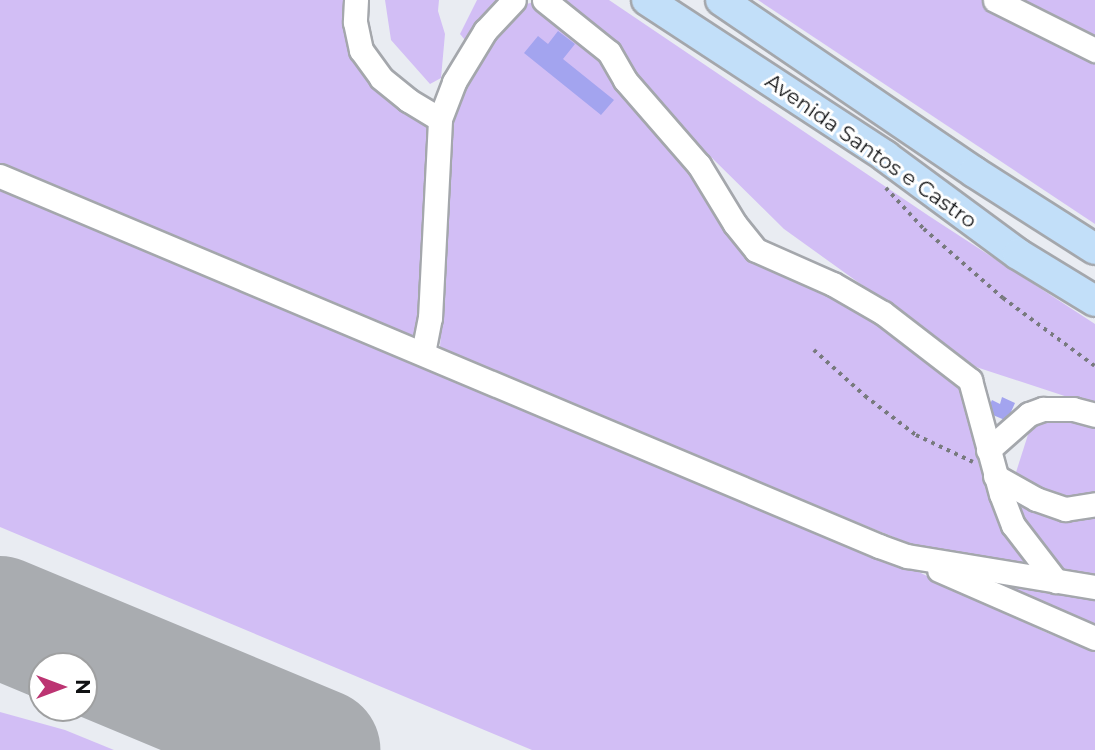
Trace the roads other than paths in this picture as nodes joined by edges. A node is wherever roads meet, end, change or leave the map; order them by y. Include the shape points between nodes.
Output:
1 (356, 0) edge
2 (514, 0) edge
3 (544, 0) edge
4 (648, 0) edge
5 (720, 0) edge
6 (995, 0) edge
7 (1095, 50) edge
8 (440, 119) junction
9 (0, 176) edge
10 (1095, 249) edge
11 (1095, 301) edge
12 (423, 353) junction
13 (1095, 415) edge
14 (988, 450) junction
15 (995, 476) junction
16 (1095, 504) edge
17 (907, 556) junction
18 (1056, 581) junction
19 (1095, 587) edge
20 (1095, 638) edge

1 - 8 street via 361,50 381,78
2 - 8 street via 485,31 454,82
3 - 14 street via 609,52 625,80 699,164 756,250 833,284 883,313 970,380
4 - 11 main road, Avenida Santos e Castro via 885,156 1018,254
5 - 10 main road, Avenida Santos e Castro
6 - 7 street
8 - 12 street via 430,318
9 - 12 street
12 - 17 street
13 - 14 street via 1043,409 1029,414
14 - 15 street
15 - 16 street via 1065,509
15 - 18 street via 1013,525
17 - 18 street
17 - 20 street
18 - 19 street

